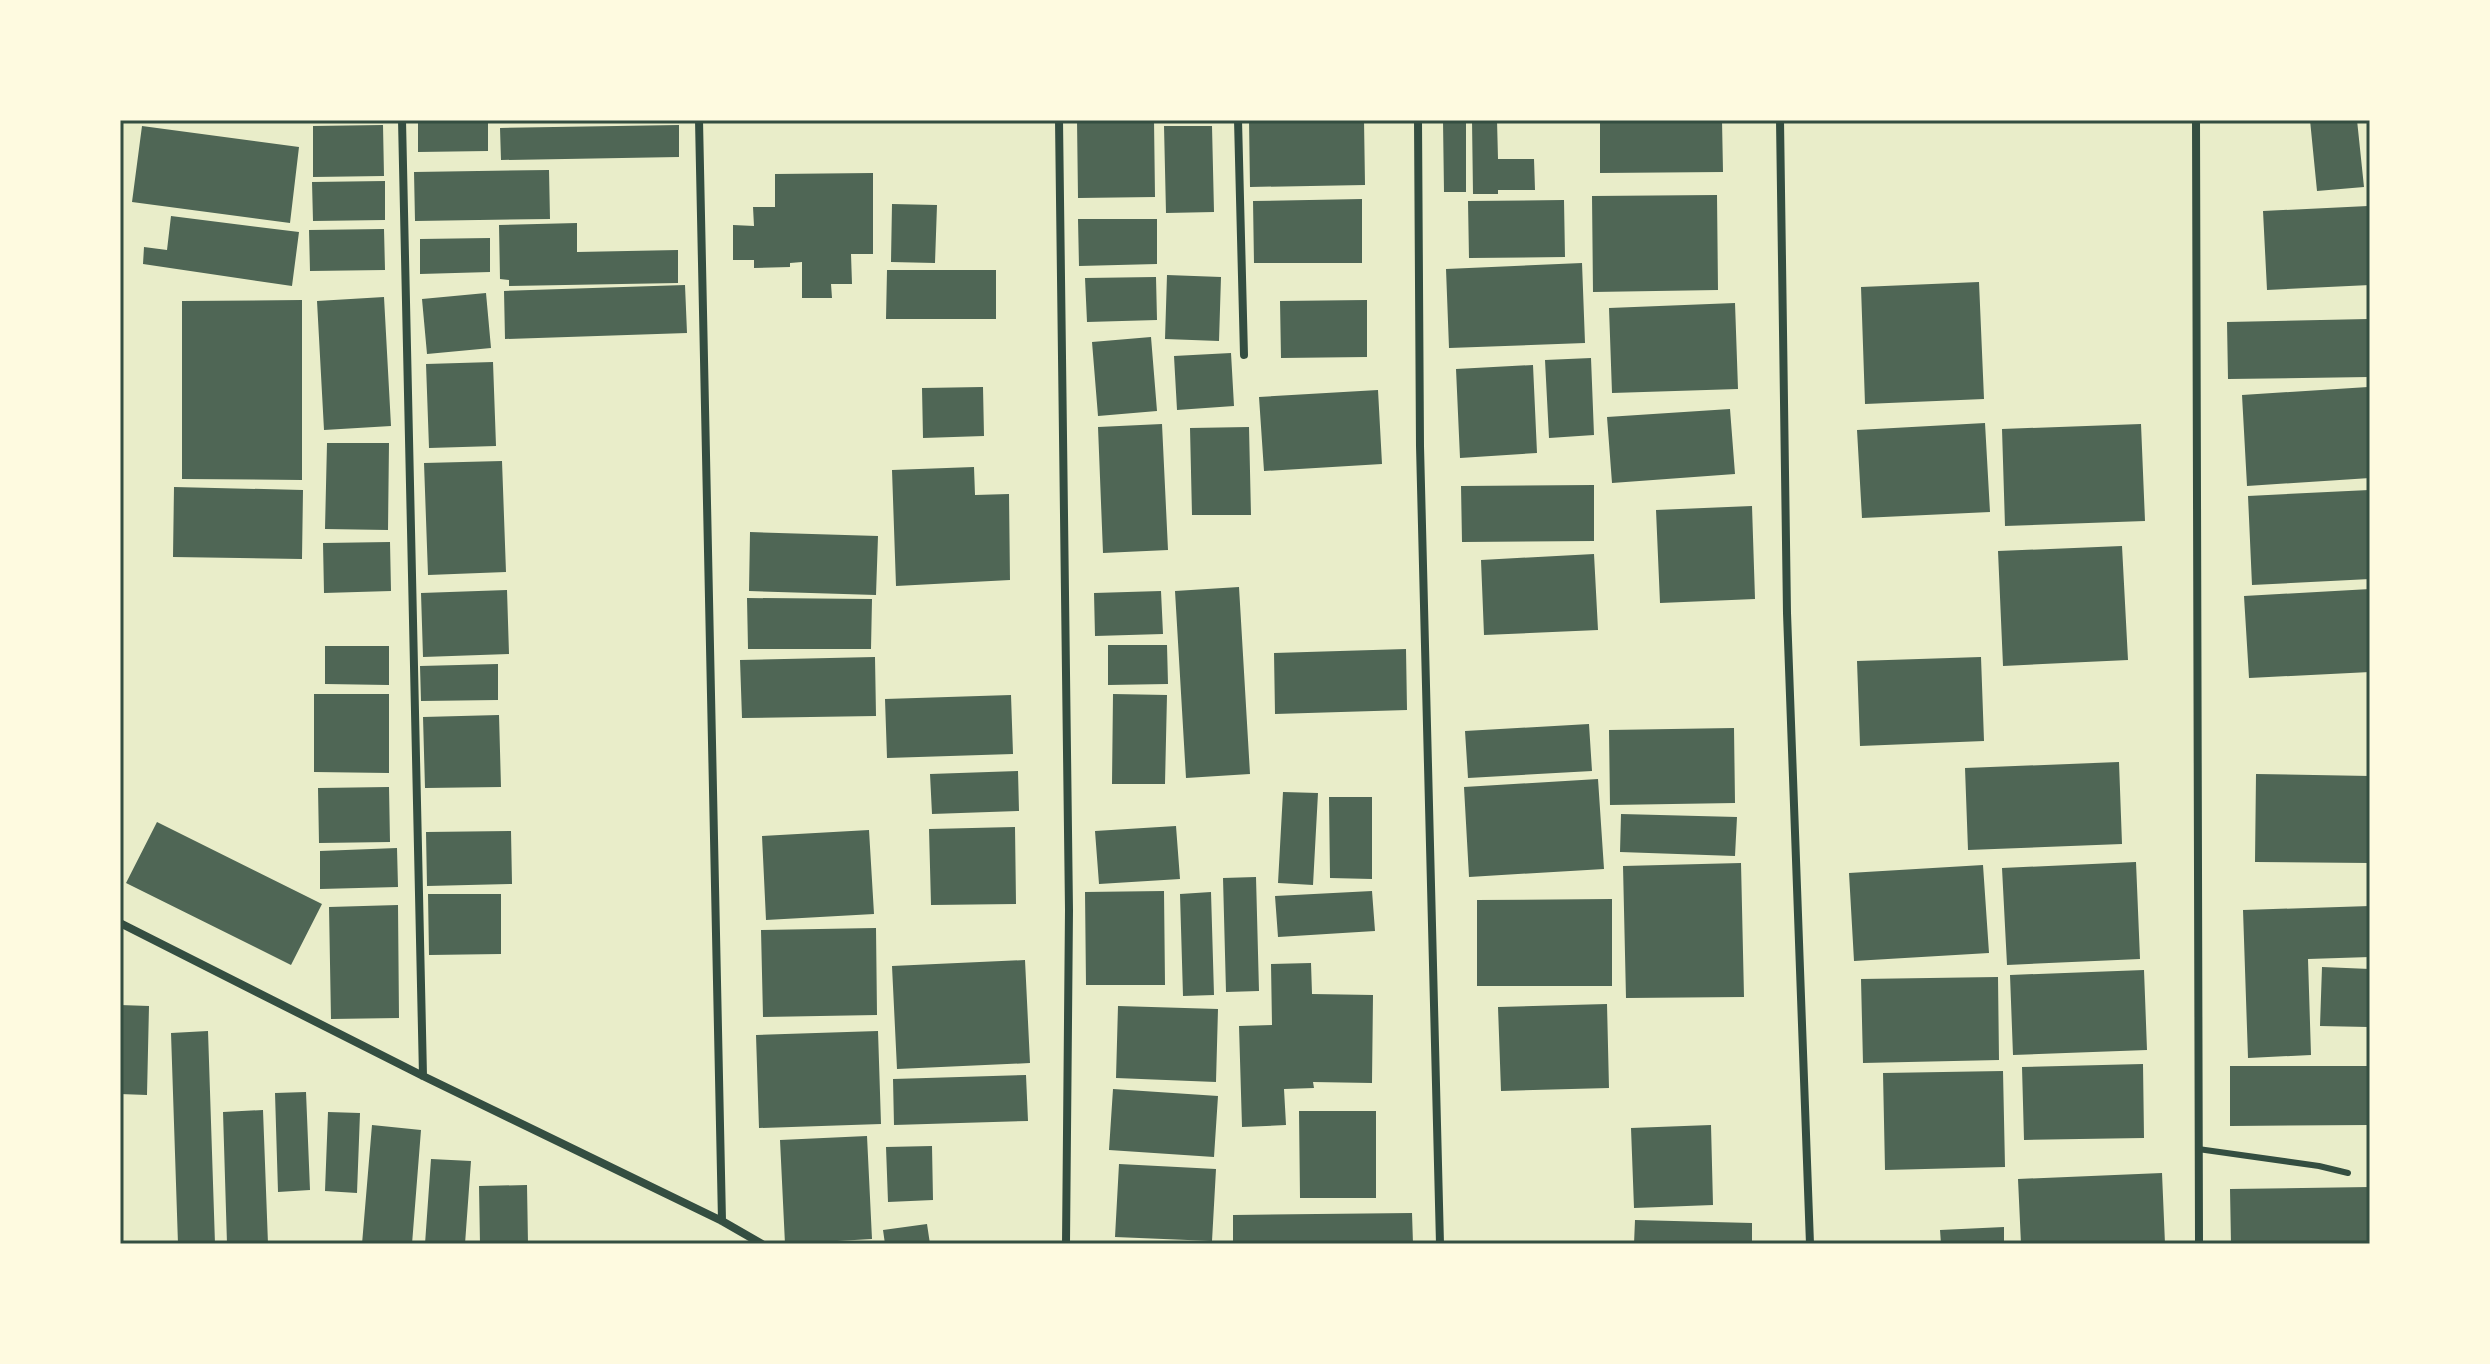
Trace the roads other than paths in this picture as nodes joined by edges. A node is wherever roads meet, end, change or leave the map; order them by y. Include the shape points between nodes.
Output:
1 (402, 120) edge
2 (699, 120) edge
3 (1059, 120) edge
4 (1238, 120) edge
5 (1418, 120) edge
6 (1780, 120) edge
7 (2196, 120) edge
8 (1244, 355) dead end
9 (120, 923) edge
10 (423, 1076) junction
11 (2198, 1149) junction
12 (2348, 1173) dead end
13 (722, 1221) junction
14 (762, 1244) edge
15 (1066, 1244) edge
16 (1440, 1244) edge
17 (1810, 1244) edge
18 (2199, 1244) edge

1 - 10 street
2 - 13 street
3 - 15 street via 1069,910
4 - 8 street
5 - 16 street via 1421,478
6 - 17 street via 1787,629
7 - 11 street
9 - 10 street
10 - 13 street
11 - 12 lane
11 - 18 street
13 - 14 street

